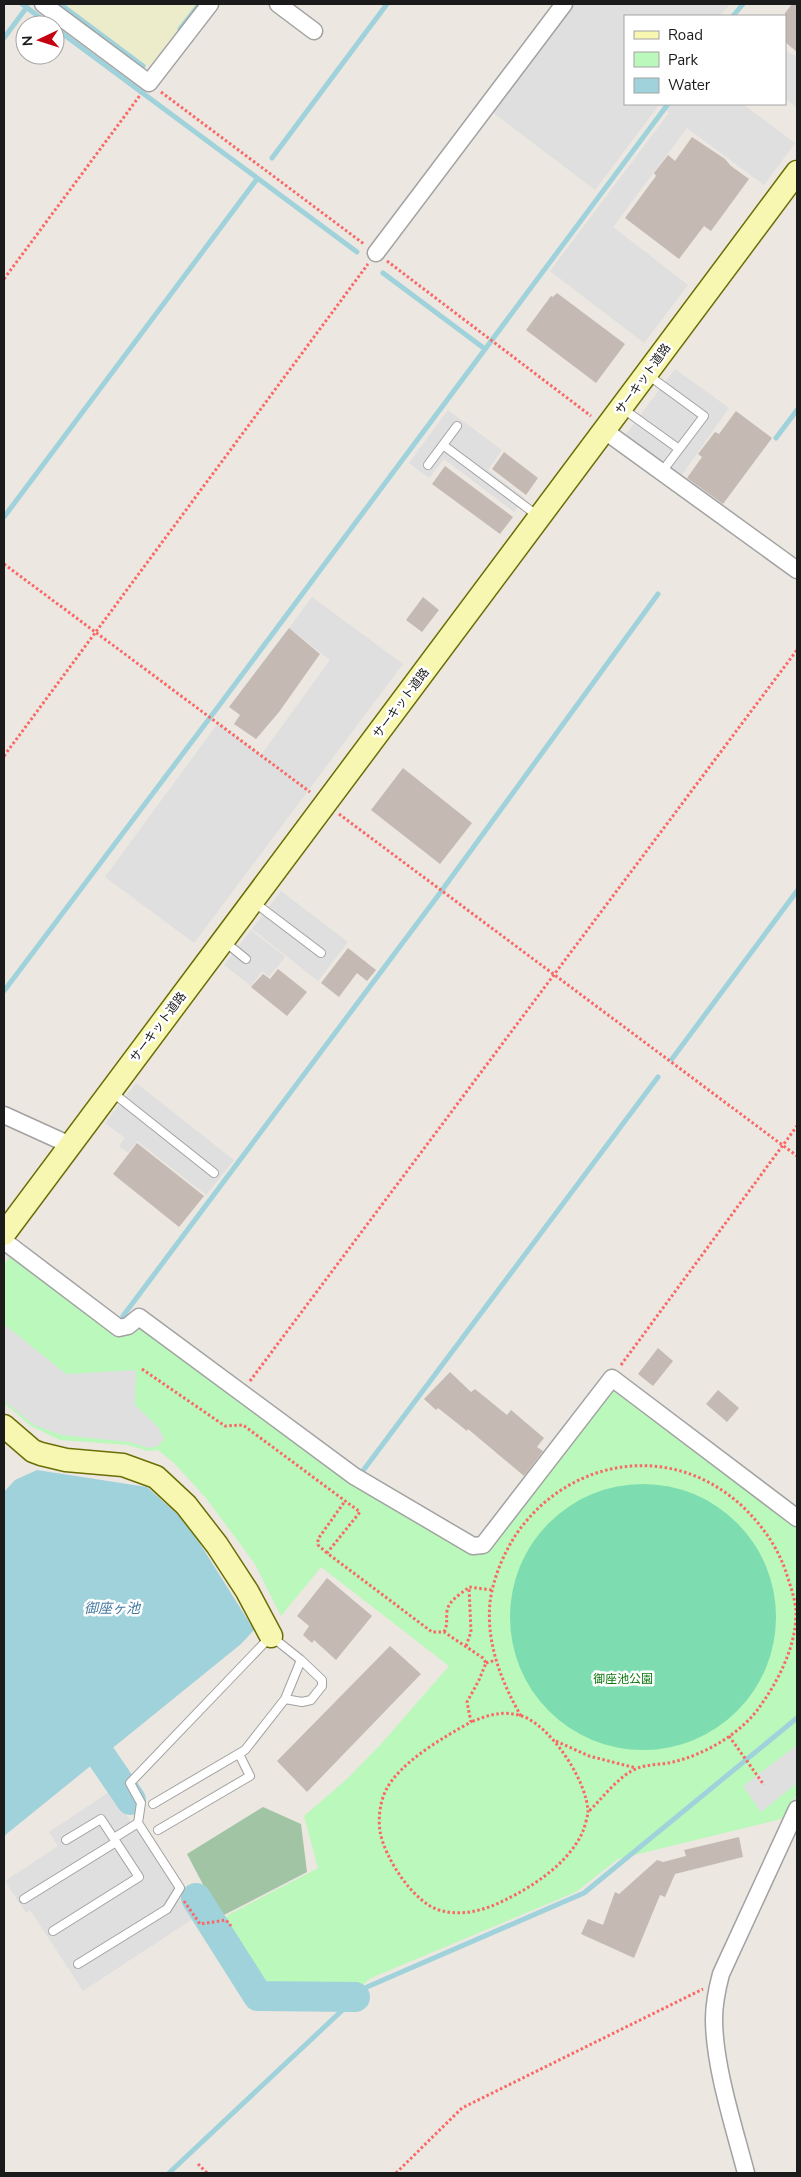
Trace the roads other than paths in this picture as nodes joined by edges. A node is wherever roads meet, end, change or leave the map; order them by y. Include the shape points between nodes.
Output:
1 (44, 4) edge
2 (210, 4) edge
3 (278, 4) edge
4 (564, 4) edge
5 (314, 31) dead end
6 (797, 172) edge
7 (376, 253) road end
8 (647, 374) junction
9 (622, 408) junction
10 (457, 426) dead end
11 (605, 431) junction
12 (443, 444) junction
13 (679, 449) junction
14 (428, 465) dead end
15 (667, 465) dead end
16 (540, 518) junction
17 (797, 570) edge
18 (252, 901) junction
19 (223, 940) junction
20 (321, 953) dead end
21 (246, 959) dead end
22 (110, 1091) junction
23 (4, 1115) edge
24 (70, 1145) junction
25 (214, 1173) dead end
26 (4, 1234) edge
27 (4, 1241) edge
28 (4, 1426) edge
29 (797, 1518) edge
30 (271, 1636) junction
31 (301, 1660) junction
32 (285, 1699) junction
33 (239, 1754) junction
34 (153, 1804) dead end
35 (797, 1809) edge
36 (138, 1823) junction
37 (158, 1830) dead end
38 (66, 1840) dead end
39 (115, 1840) junction
40 (24, 1899) dead end
41 (53, 1931) dead end
42 (78, 1964) dead end
43 (746, 2173) edge

1 - 2 street via 149,83
3 - 5 street
4 - 7 street
6 - 8 street, サーキット道路
8 - 9 street, サーキット道路
8 - 13 lane via 704,416
9 - 11 street, サーキット道路
9 - 13 lane
10 - 12 lane
11 - 16 street, サーキット道路
11 - 17 street
12 - 14 lane
12 - 16 lane
13 - 15 lane
16 - 18 street, サーキット道路
18 - 19 street, サーキット道路
18 - 20 lane
19 - 21 lane
19 - 22 street, サーキット道路
22 - 24 street, サーキット道路
22 - 25 lane
23 - 24 street
24 - 26 street, サーキット道路
27 - 29 street via 118,1328 128,1326 139,1317 354,1476 473,1546 483,1545 612,1378
28 - 30 street via 41,1454 66,1460 123,1465 156,1477 186,1505 217,1545
30 - 31 lane
30 - 36 lane via 130,1782 141,1803
31 - 32 lane
31 - 32 lane via 322,1680 322,1686 311,1700
32 - 33 lane
33 - 34 lane
33 - 37 lane via 250,1776
35 - 43 street via 721,1974 715,2001 717,2055
36 - 39 lane
36 - 42 lane via 180,1888 167,1909
38 - 39 lane via 101,1819
39 - 40 lane
39 - 41 lane via 139,1877

